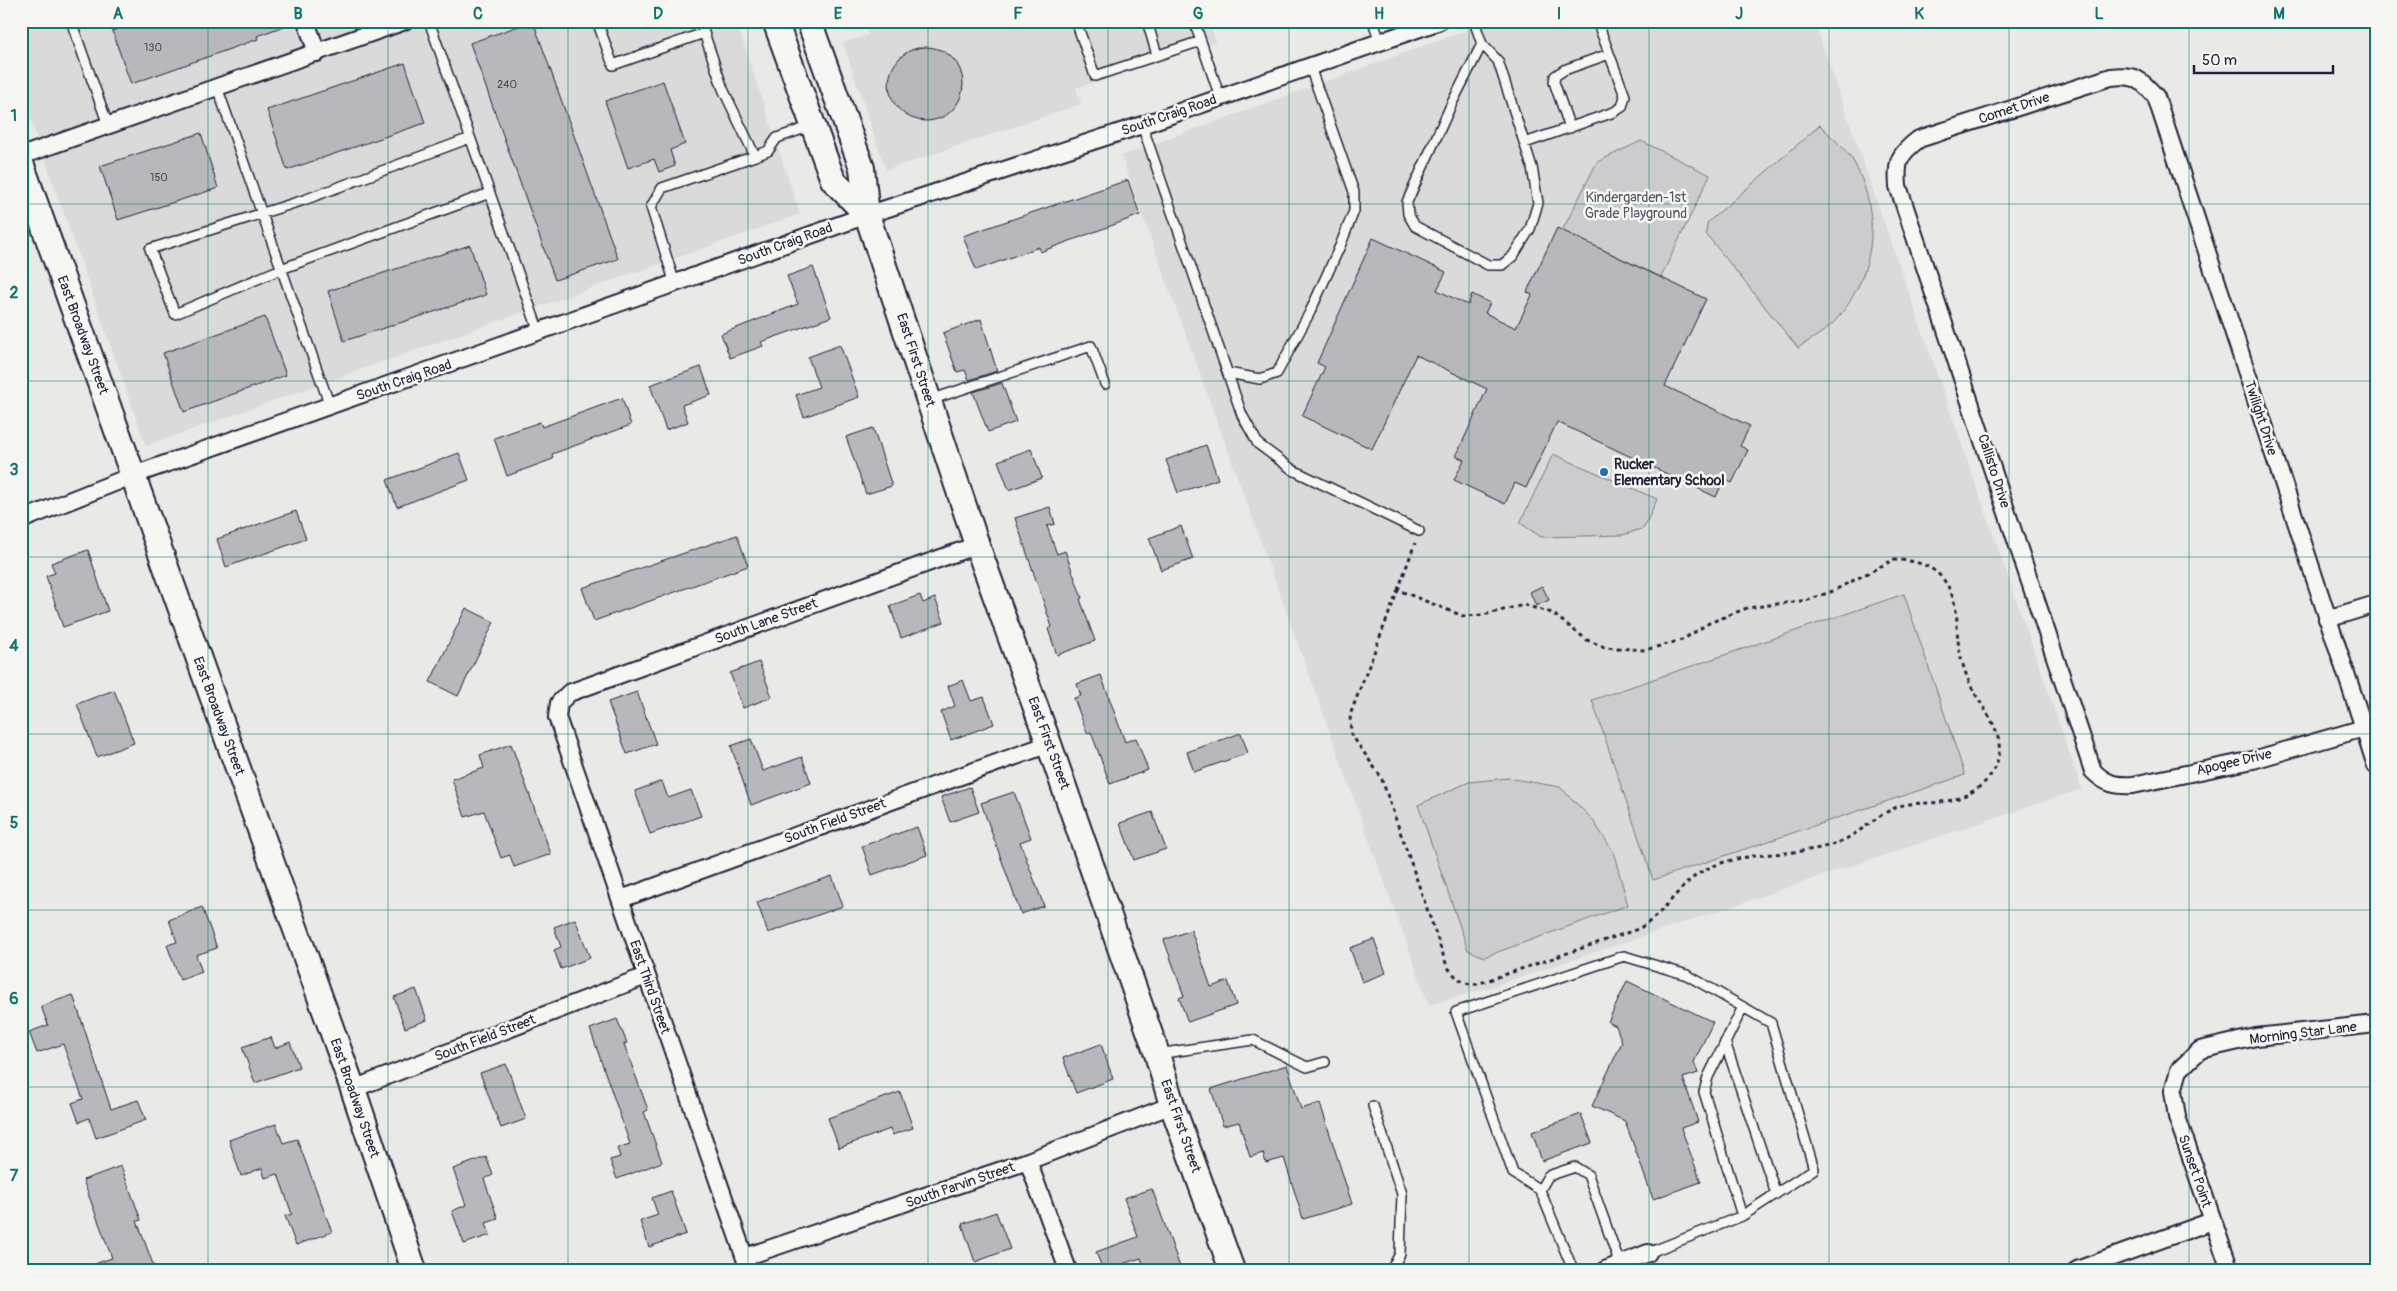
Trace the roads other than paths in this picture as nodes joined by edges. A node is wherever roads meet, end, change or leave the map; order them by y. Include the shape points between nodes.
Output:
1 (71, 21) edge
2 (306, 21) edge
3 (405, 21) edge
4 (429, 21) edge
5 (598, 21) edge
6 (700, 21) edge
7 (776, 21) edge
8 (809, 21) edge
9 (1076, 21) edge
10 (1146, 21) edge
11 (1194, 21) edge
12 (1373, 21) edge
13 (1440, 21) edge
14 (1474, 21) edge
15 (1598, 21) edge
16 (704, 33) junction
17 (1201, 40) junction
18 (1380, 42) junction
19 (1482, 44) junction
20 (317, 53) junction
21 (1609, 54) junction
22 (1157, 55) junction
23 (1310, 67) junction
24 (2135, 77) joint
25 (217, 87) junction
26 (1220, 97) junction
27 (108, 125) junction
28 (814, 125) junction
29 (1142, 125) junction
30 (1570, 128) junction
31 (470, 138) junction
32 (1525, 144) junction
33 (21, 156) edge
34 (756, 156) junction
35 (1900, 157) joint
36 (21, 163) edge
37 (490, 194) junction
38 (261, 213) junction
39 (867, 215) junction
40 (281, 269) junction
41 (675, 284) junction
42 (538, 332) junction
43 (1228, 373) junction
44 (1105, 384) dead end
45 (929, 400) junction
46 (330, 406) junction
47 (134, 475) junction
48 (21, 520) edge
49 (1419, 531) road end
50 (977, 545) junction
51 (2376, 604) edge
52 (2327, 619) junction
53 (559, 703) joint
54 (2364, 728) junction
55 (1049, 744) junction
56 (2376, 766) edge
57 (2103, 782) joint
58 (621, 899) junction
59 (646, 976) junction
60 (1743, 1007) junction
61 (2376, 1024) edge
62 (1725, 1042) junction
63 (1157, 1054) junction
64 (1325, 1062) dead end
65 (2179, 1070) joint
66 (352, 1089) junction
67 (1172, 1105) junction
68 (1373, 1106) dead end
69 (1028, 1161) junction
70 (1540, 1190) junction
71 (1776, 1194) junction
72 (1742, 1216) junction
73 (2212, 1221) junction
74 (1648, 1253) joint
75 (747, 1264) edge
76 (1612, 1267) edge
77 (414, 1270) edge
78 (1068, 1270) edge
79 (1232, 1270) edge
80 (1392, 1270) edge
81 (1573, 1270) edge
82 (2076, 1270) edge
83 (2230, 1270) edge

1 - 27 lane
2 - 20 street
3 - 20 street
4 - 31 lane
5 - 16 lane via 613,65
6 - 16 lane
7 - 28 street, East First Street
8 - 39 street, East First Street via 862,168
9 - 22 lane via 1095,76
10 - 22 lane
11 - 17 lane
12 - 18 lane
13 - 18 street, South Craig Road
14 - 19 lane
15 - 21 lane
16 - 34 lane via 723,89
17 - 22 lane
17 - 26 lane
18 - 23 street, South Craig Road
19 - 32 lane via 1498,61
19 - 32 lane via 1407,202 1408,214 1415,226 1488,265 1502,265 1513,256 1530,228 1538,203
20 - 25 street
21 - 30 lane via 1625,96 1622,107
21 - 30 lane via 1555,76 1554,82
23 - 26 street, South Craig Road
23 - 43 lane via 1354,192 1354,211 1310,312 1276,372 1260,379
24 - 35 street, Comet Drive via 2111,77 1919,139
24 - 52 street, Twilight Drive via 2156,96
25 - 27 street
25 - 38 lane
26 - 29 street, South Craig Road
27 - 33 street
28 - 34 lane via 777,138 768,151
28 - 39 street, East First Street via 833,180
29 - 39 street, South Craig Road
29 - 43 lane
30 - 32 lane
31 - 37 lane
31 - 38 lane
34 - 41 lane via 662,188 651,207
35 - 57 street, Callisto Drive via 1898,186 2086,757
36 - 47 street, East Broadway Street
37 - 40 lane
37 - 42 lane
38 - 40 lane
38 - 40 lane via 150,249 175,314
39 - 41 street, South Craig Road
39 - 45 street, East First Street
40 - 46 lane
41 - 42 street, South Craig Road
42 - 46 street, South Craig Road
43 - 49 lane via 1242,415 1258,444 1294,470
44 - 45 lane via 1091,346
45 - 50 street, East First Street
46 - 47 street, South Craig Road
47 - 48 street, South Craig Road
47 - 66 street, East Broadway Street
50 - 53 street, South Lane Street via 568,693
50 - 55 street, East First Street
51 - 52 street
52 - 54 street, Twilight Drive
53 - 58 street, East Third Street via 557,717
54 - 56 street, Twilight Drive
54 - 57 street, Apogee Drive via 2253,760 2133,785 2116,786
55 - 58 street, South Field Street
55 - 63 street, East First Street
58 - 59 street, East Third Street
59 - 66 street, South Field Street
59 - 75 street, East Third Street
60 - 62 lane
60 - 70 lane via 1687,976 1624,956 1456,1012 1513,1173
60 - 71 lane via 1771,1023 1814,1169
61 - 65 street, Morning Star Lane via 2256,1036 2200,1050
62 - 71 lane
62 - 72 lane via 1704,1092
63 - 64 lane via 1253,1040 1307,1067
63 - 67 street, East First Street
65 - 73 street, Sunset Point via 2173,1091 2176,1117
66 - 77 street, East Broadway Street
67 - 69 street, South Parvin Street
67 - 79 street, East First Street
68 - 80 lane via 1402,1194 1400,1254
69 - 75 street, South Parvin Street
69 - 78 street
70 - 76 lane via 1548,1176 1575,1167 1588,1176
70 - 81 lane
71 - 72 lane
72 - 74 lane
73 - 82 street
73 - 83 street, Sunset Point
74 - 76 street

